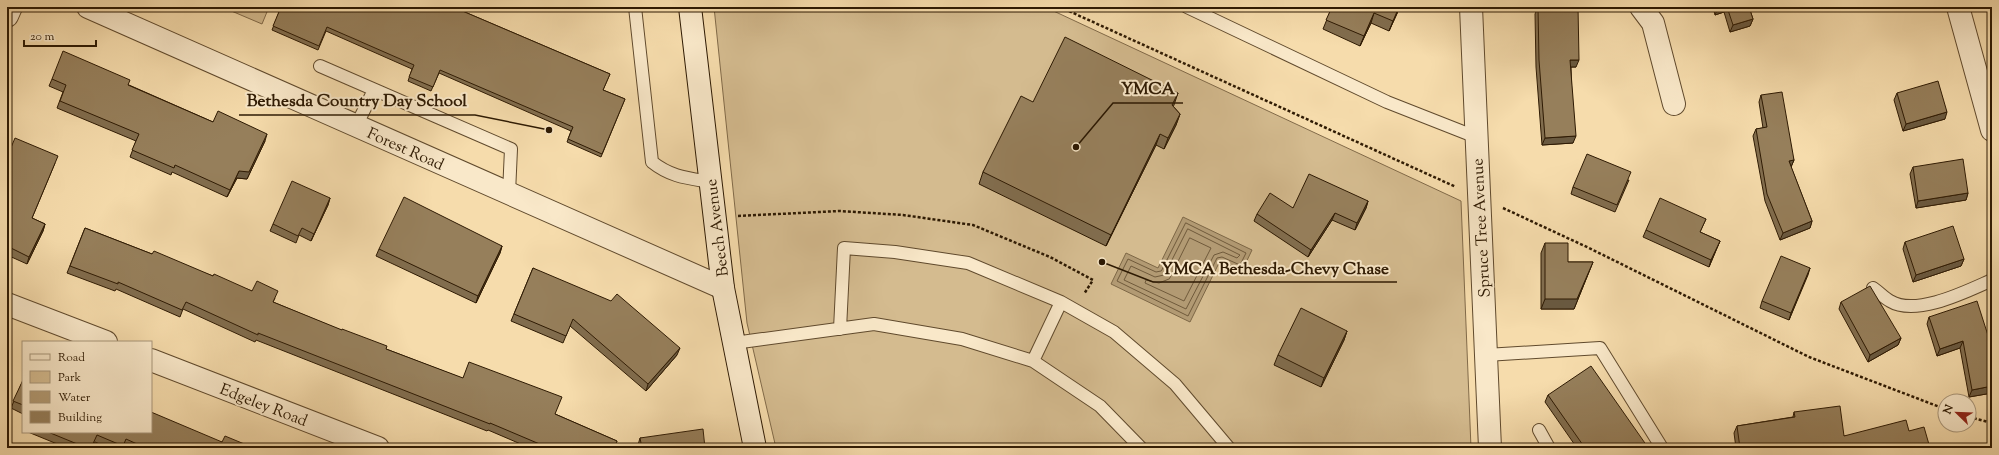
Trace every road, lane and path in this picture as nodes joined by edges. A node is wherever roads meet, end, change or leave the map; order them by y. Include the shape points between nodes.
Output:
1 (11, 7) edge
2 (88, 7) edge
3 (635, 7) edge
4 (690, 7) edge
5 (1187, 7) edge
6 (1471, 7) edge
7 (1641, 7) edge
8 (1958, 7) edge
9 (118, 13) edge
10 (7, 16) edge
11 (320, 66) dead end
12 (374, 90) junction
13 (1674, 104) dead end
14 (356, 126) junction
15 (1992, 130) edge
16 (1476, 137) junction
17 (710, 182) junction
18 (509, 193) junction
19 (1992, 280) edge
20 (723, 288) junction
21 (1873, 288) edge
22 (1061, 302) junction
23 (7, 304) edge
24 (840, 329) junction
25 (103, 341) edge
26 (734, 343) junction
27 (1486, 355) junction
28 (152, 360) edge
29 (1033, 361) junction
30 (1977, 419) edge
31 (1992, 423) edge
32 (1539, 430) dead end
33 (378, 448) edge
34 (755, 448) edge
35 (1141, 448) edge
36 (1228, 448) edge
37 (1490, 448) edge
38 (1550, 448) edge
39 (1662, 448) edge

1 - 10 street
2 - 9 street, Forest Road
3 - 17 lane via 652,162 664,172
4 - 17 street, Beech Avenue
5 - 16 lane via 1387,102
6 - 16 street, Spruce Tree Avenue
7 - 13 street via 1653,23
8 - 15 street
9 - 14 street, Forest Road
11 - 12 lane
12 - 14 lane
12 - 18 lane via 511,149
14 - 18 street, Forest Road
16 - 27 street, Spruce Tree Avenue
17 - 20 street, Beech Avenue
18 - 20 street, Forest Road
19 - 21 lane via 1949,298 1908,306 1891,302
20 - 26 street, Beech Avenue
22 - 24 lane via 968,263 895,252 844,248
22 - 29 lane
22 - 36 lane via 1114,332 1175,384
23 - 25 street
24 - 26 lane
24 - 29 lane via 874,324 962,339
26 - 34 street, Beech Avenue
27 - 37 street, Spruce Tree Avenue
27 - 39 lane via 1600,348
28 - 33 street, Edgeley Road
29 - 35 lane via 1100,406
30 - 31 path
32 - 38 lane

